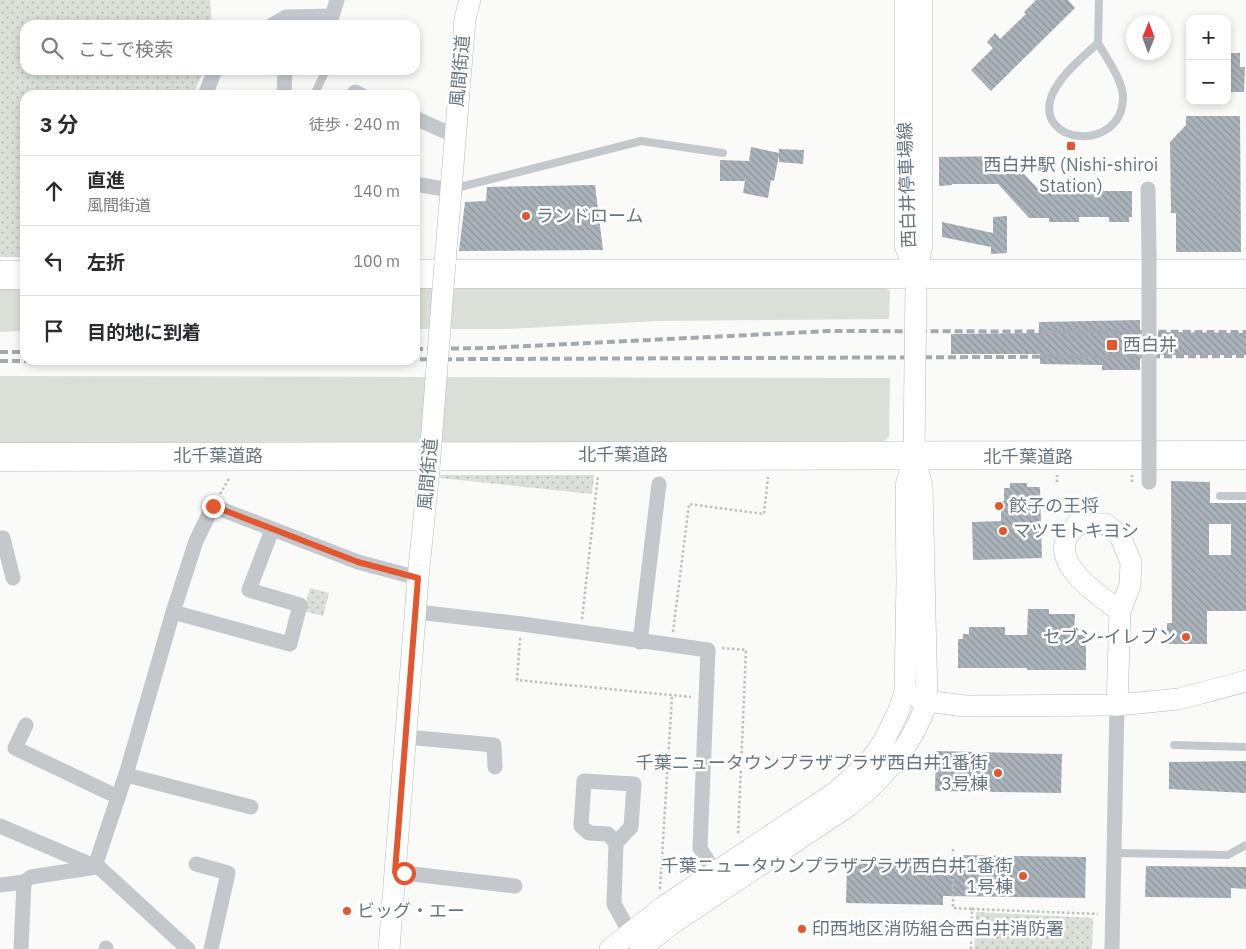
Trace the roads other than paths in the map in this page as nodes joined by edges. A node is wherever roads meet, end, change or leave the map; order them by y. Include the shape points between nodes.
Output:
1 (338, 0) edge
2 (470, 0) edge
3 (905, 0) edge
4 (922, 0) edge
5 (1100, 0) edge
6 (332, 20) edge
7 (1098, 44) junction
8 (213, 75) edge
9 (285, 75) edge
10 (324, 75) edge
11 (207, 90) edge
12 (284, 90) edge
13 (316, 90) edge
14 (420, 120) edge
15 (455, 136) junction
16 (723, 153) dead end
17 (420, 185) edge
18 (1148, 189) dead end
19 (450, 190) junction
20 (420, 274) edge
21 (1246, 274) edge
22 (0, 275) edge
23 (20, 275) edge
24 (916, 280) junction
25 (914, 449) junction
26 (1246, 455) edge
27 (0, 457) edge
28 (1149, 482) dead end
29 (659, 484) dead end
30 (1220, 496) dead end
31 (1246, 496) edge
32 (272, 530) junction
33 (0, 538) edge
34 (13, 578) dead end
35 (418, 578) junction
36 (1120, 611) dead end
37 (173, 612) junction
38 (417, 612) junction
39 (640, 642) junction
40 (1246, 682) edge
41 (905, 692) junction
42 (927, 701) junction
43 (1118, 705) junction
44 (26, 725) dead end
45 (406, 737) junction
46 (1174, 745) dead end
47 (1246, 747) edge
48 (494, 768) dead end
49 (126, 775) junction
50 (118, 797) junction
51 (251, 807) dead end
52 (0, 826) edge
53 (616, 843) junction
54 (1246, 845) edge
55 (1114, 853) junction
56 (196, 864) dead end
57 (96, 867) junction
58 (395, 872) junction
59 (715, 873) junction
60 (24, 882) junction
61 (0, 885) edge
62 (515, 886) dead end
63 (638, 945) edge
64 (21, 949) edge
65 (188, 949) edge
66 (211, 949) edge
67 (389, 949) edge
68 (610, 949) edge
69 (1112, 949) edge

1 - 6 street
2 - 15 street, 風間街道 via 465,19
3 - 24 street, 西白井停車場線 via 905,245
4 - 24 street, 西白井停車場線 via 922,245
5 - 7 lane
7 - 7 lane via 1120,83 1123,99 1120,112 1113,125 1102,133 1086,137 1060,131 1049,108 1052,95 1061,79
8 - 11 street
9 - 12 street
10 - 13 lane
14 - 15 street
15 - 19 street, 風間街道
16 - 19 lane via 641,142
17 - 19 street
18 - 28 street, bridge
19 - 35 street, 風間街道, bridge
20 - 24 highway
21 - 24 highway
22 - 23 highway
24 - 25 street, bridge
25 - 26 highway, 北千葉道路
25 - 27 highway, 北千葉道路 via 826,455
25 - 41 street via 906,486
25 - 42 street via 922,486
29 - 39 street
30 - 31 lane
32 - 35 street via 358,562
32 - 37 street via 213,506 196,541
32 - 37 street via 249,590 300,605 290,644
33 - 34 street
35 - 38 street, 風間街道
36 - 43 street
37 - 49 street
38 - 39 street
38 - 45 street, 風間街道
39 - 59 street via 708,650 700,848
40 - 43 street via 1179,699
41 - 42 street
41 - 59 street via 884,741 869,762 836,792
42 - 43 street via 965,706
42 - 63 street via 904,749 864,794
43 - 55 street
44 - 50 street via 15,748
45 - 48 street via 494,744
45 - 58 street, 風間街道
46 - 47 lane
49 - 50 street
49 - 51 street
50 - 57 street
52 - 57 street
53 - 53 street via 608,834 589,833 581,826 584,781 634,784 632,827
53 - 63 street via 614,904
54 - 55 lane via 1228,855
55 - 69 street
56 - 66 street via 228,873
57 - 60 street via 31,877
57 - 65 street
58 - 62 street
58 - 67 street, 風間街道
59 - 63 street via 663,906
60 - 61 street
60 - 64 street
63 - 68 street

